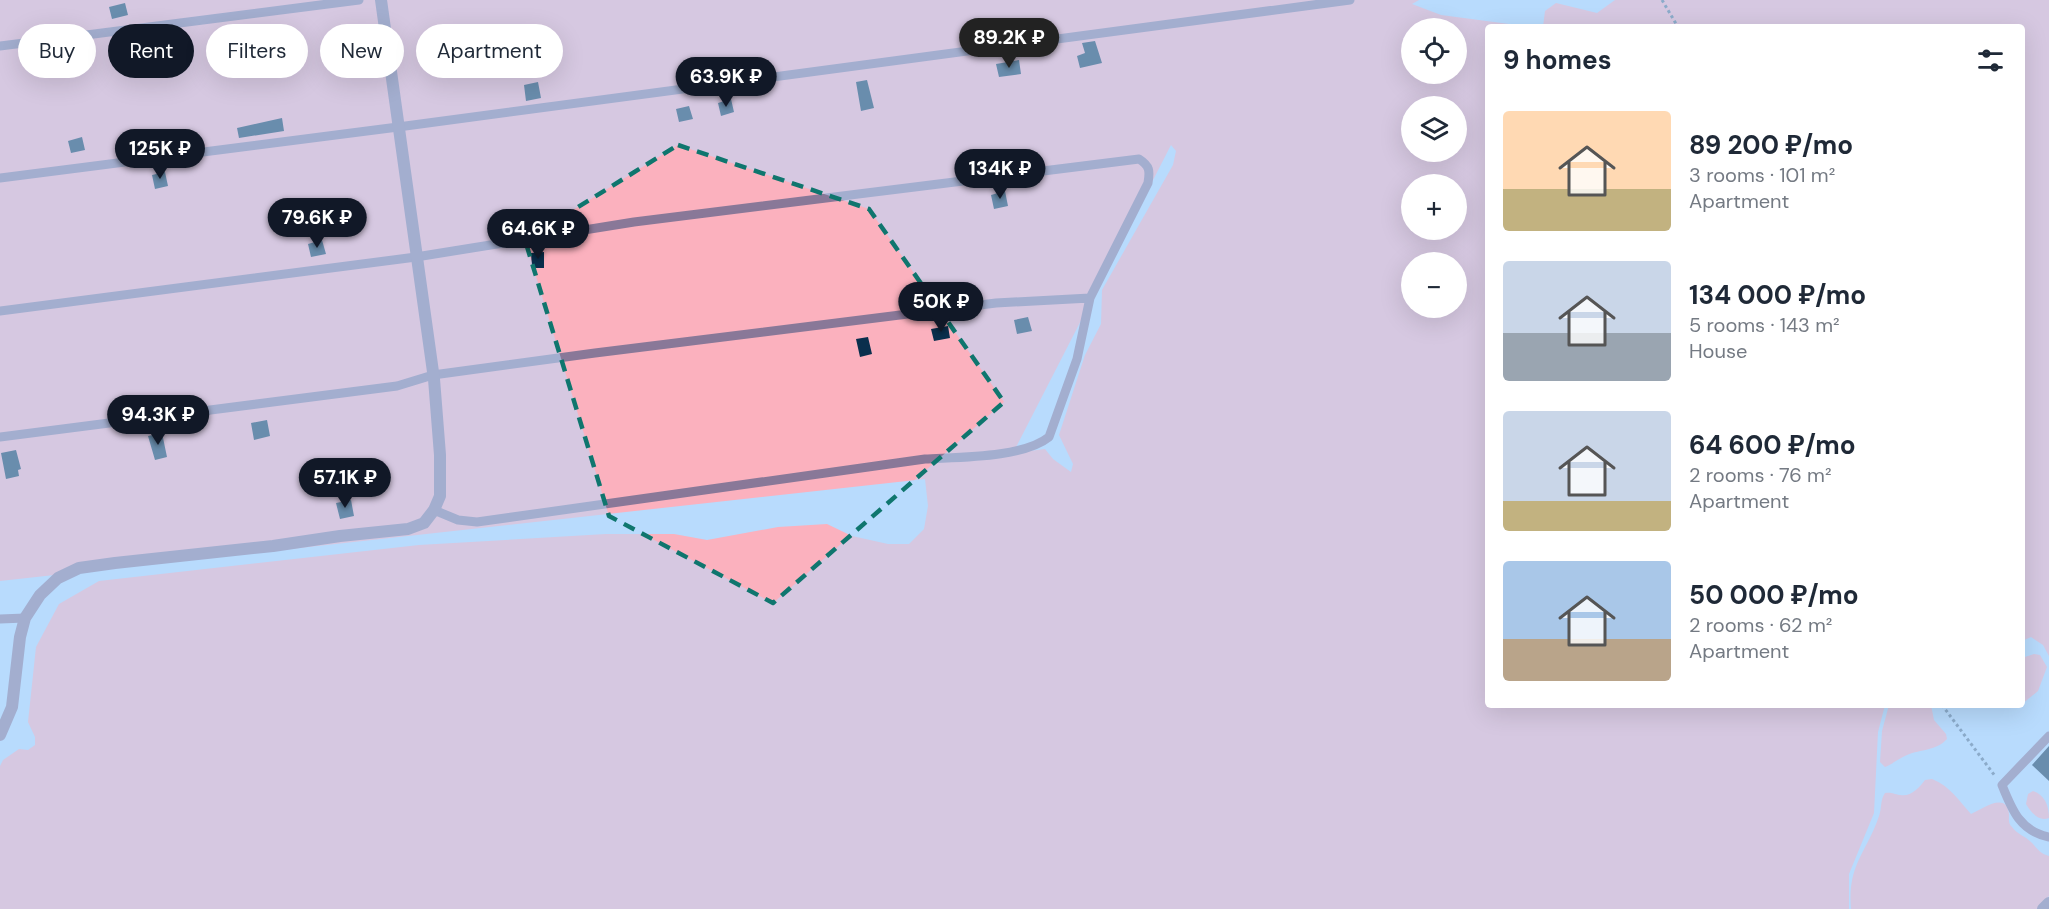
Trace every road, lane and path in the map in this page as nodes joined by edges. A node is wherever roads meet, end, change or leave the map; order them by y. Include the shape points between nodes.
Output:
1 (359, 0) edge
2 (381, 0) edge
3 (1350, 0) edge
4 (1662, 0) edge
5 (1676, 24) edge
6 (0, 46) edge
7 (398, 127) junction
8 (0, 178) edge
9 (416, 257) junction
10 (1090, 298) junction
11 (0, 311) edge
12 (433, 375) junction
13 (0, 437) edge
14 (434, 510) junction
15 (25, 618) junction
16 (0, 620) edge
17 (1944, 708) edge
18 (0, 735) edge
19 (2049, 736) edge
20 (2002, 785) junction
21 (2049, 837) edge
22 (2049, 903) edge
23 (2043, 909) edge

1 - 6 lane
2 - 7 street
3 - 7 lane
4 - 5 path
7 - 8 lane
7 - 9 street
9 - 10 lane via 634,222 1139,159 1148,164 1148,183
9 - 11 lane
9 - 12 street
10 - 12 lane via 996,303
10 - 14 lane via 1077,358 1049,437 1021,450 925,459 477,522 458,520
12 - 13 lane via 397,386
12 - 14 street via 440,455 440,496
14 - 15 street via 423,523 408,530 79,568 58,578 40,595
15 - 16 lane
15 - 18 street via 12,706
17 - 20 path
19 - 20 lane
20 - 21 lane via 2027,829
22 - 23 street

